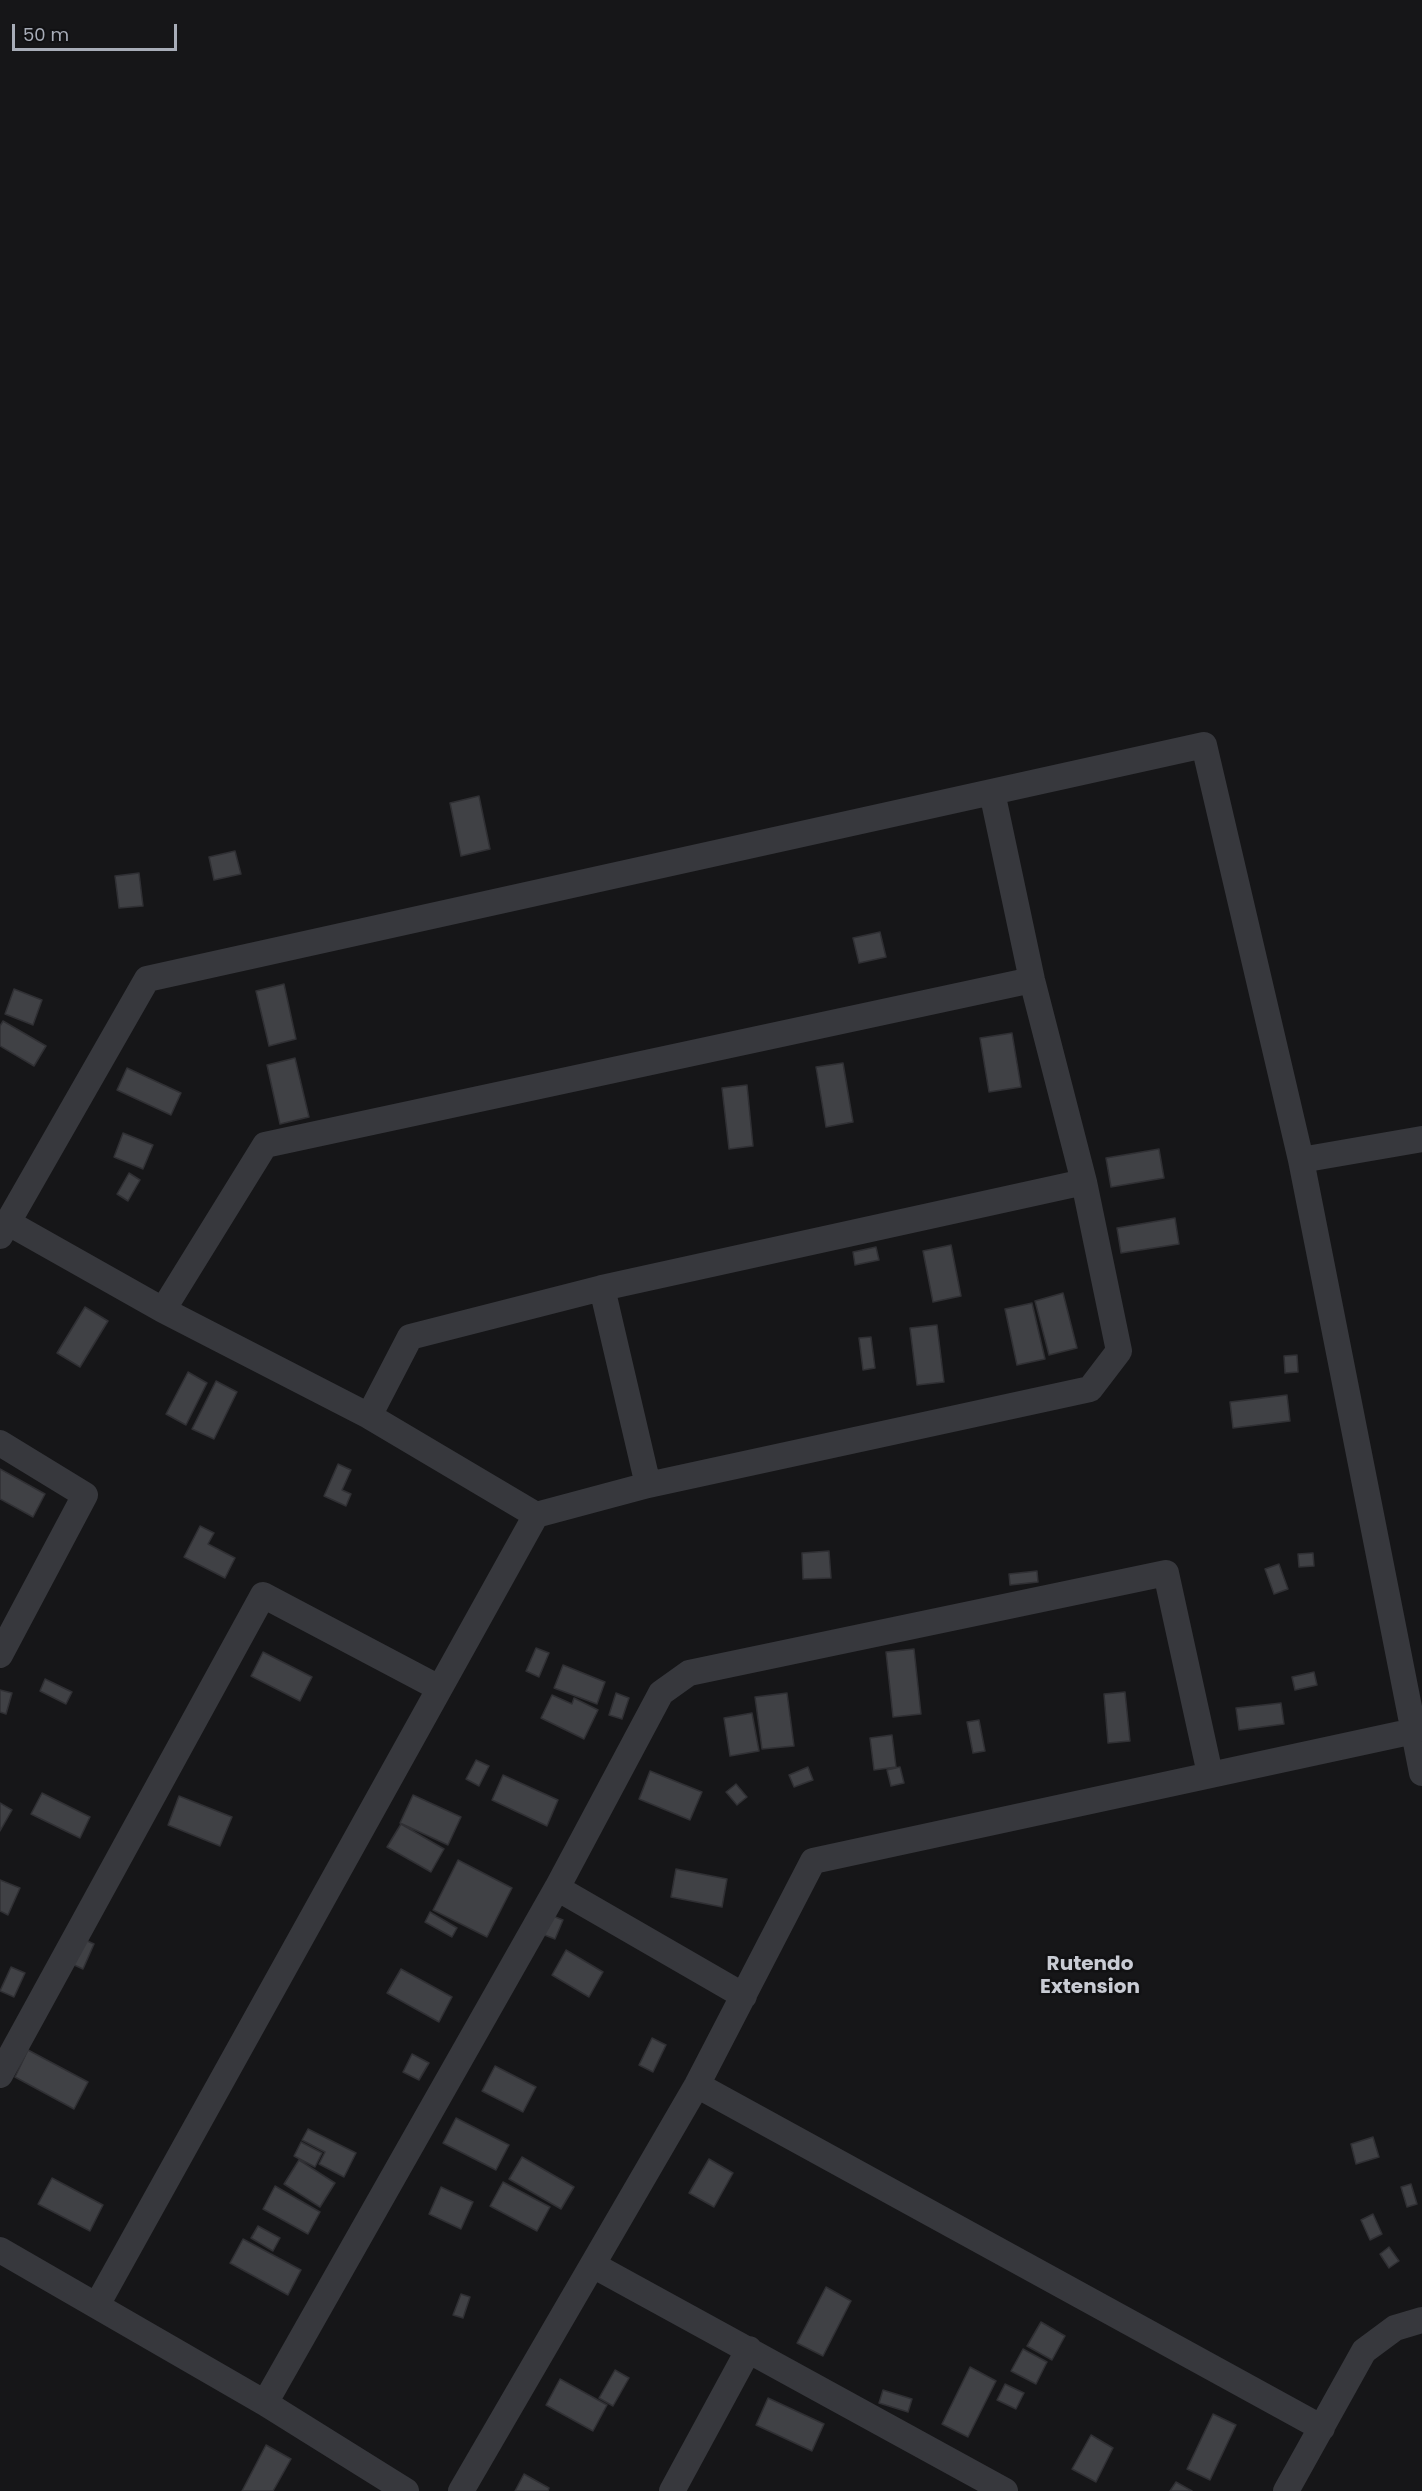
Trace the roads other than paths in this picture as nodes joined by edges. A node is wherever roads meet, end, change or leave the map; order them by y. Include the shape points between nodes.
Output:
1 (992, 792) junction
2 (1032, 980) junction
3 (1422, 1139) edge
4 (1301, 1160) junction
5 (1084, 1182) junction
6 (3, 1229) edge
7 (602, 1288) junction
8 (163, 1310) junction
9 (369, 1416) junction
10 (0, 1443) edge
11 (648, 1485) junction
12 (536, 1515) junction
13 (0, 1655) edge
14 (439, 1688) junction
15 (1414, 1731) junction
16 (1422, 1773) edge
17 (1210, 1774) junction
18 (557, 1888) junction
19 (744, 1996) junction
20 (0, 2075) edge
21 (697, 2085) junction
22 (0, 2250) edge
23 (593, 2265) junction
24 (97, 2305) junction
25 (1422, 2320) edge
26 (749, 2349) junction
27 (265, 2403) junction
28 (1322, 2428) junction
29 (406, 2491) edge
30 (461, 2491) edge
31 (672, 2491) edge
32 (1005, 2491) edge
33 (1286, 2491) edge

1 - 2 street
1 - 4 street via 1204,745
1 - 6 street via 147,979
2 - 5 street
2 - 8 street via 265,1145
3 - 4 street
4 - 15 street
5 - 7 street
5 - 11 street via 1119,1351 1090,1389
6 - 8 street
7 - 9 street via 411,1337
7 - 11 street
8 - 9 street
9 - 12 street
10 - 13 street via 85,1494
11 - 12 street
12 - 14 street
14 - 20 street via 263,1595
14 - 24 street
15 - 16 street
15 - 17 street
17 - 18 street via 1166,1573 689,1672 662,1693
17 - 19 street via 813,1861
18 - 19 street
18 - 27 street
19 - 21 street
21 - 23 street
21 - 28 street
22 - 24 street
23 - 26 street
23 - 30 street
24 - 27 street
25 - 28 street via 1395,2328 1364,2351
26 - 31 street
26 - 32 street
27 - 29 street
28 - 33 street

